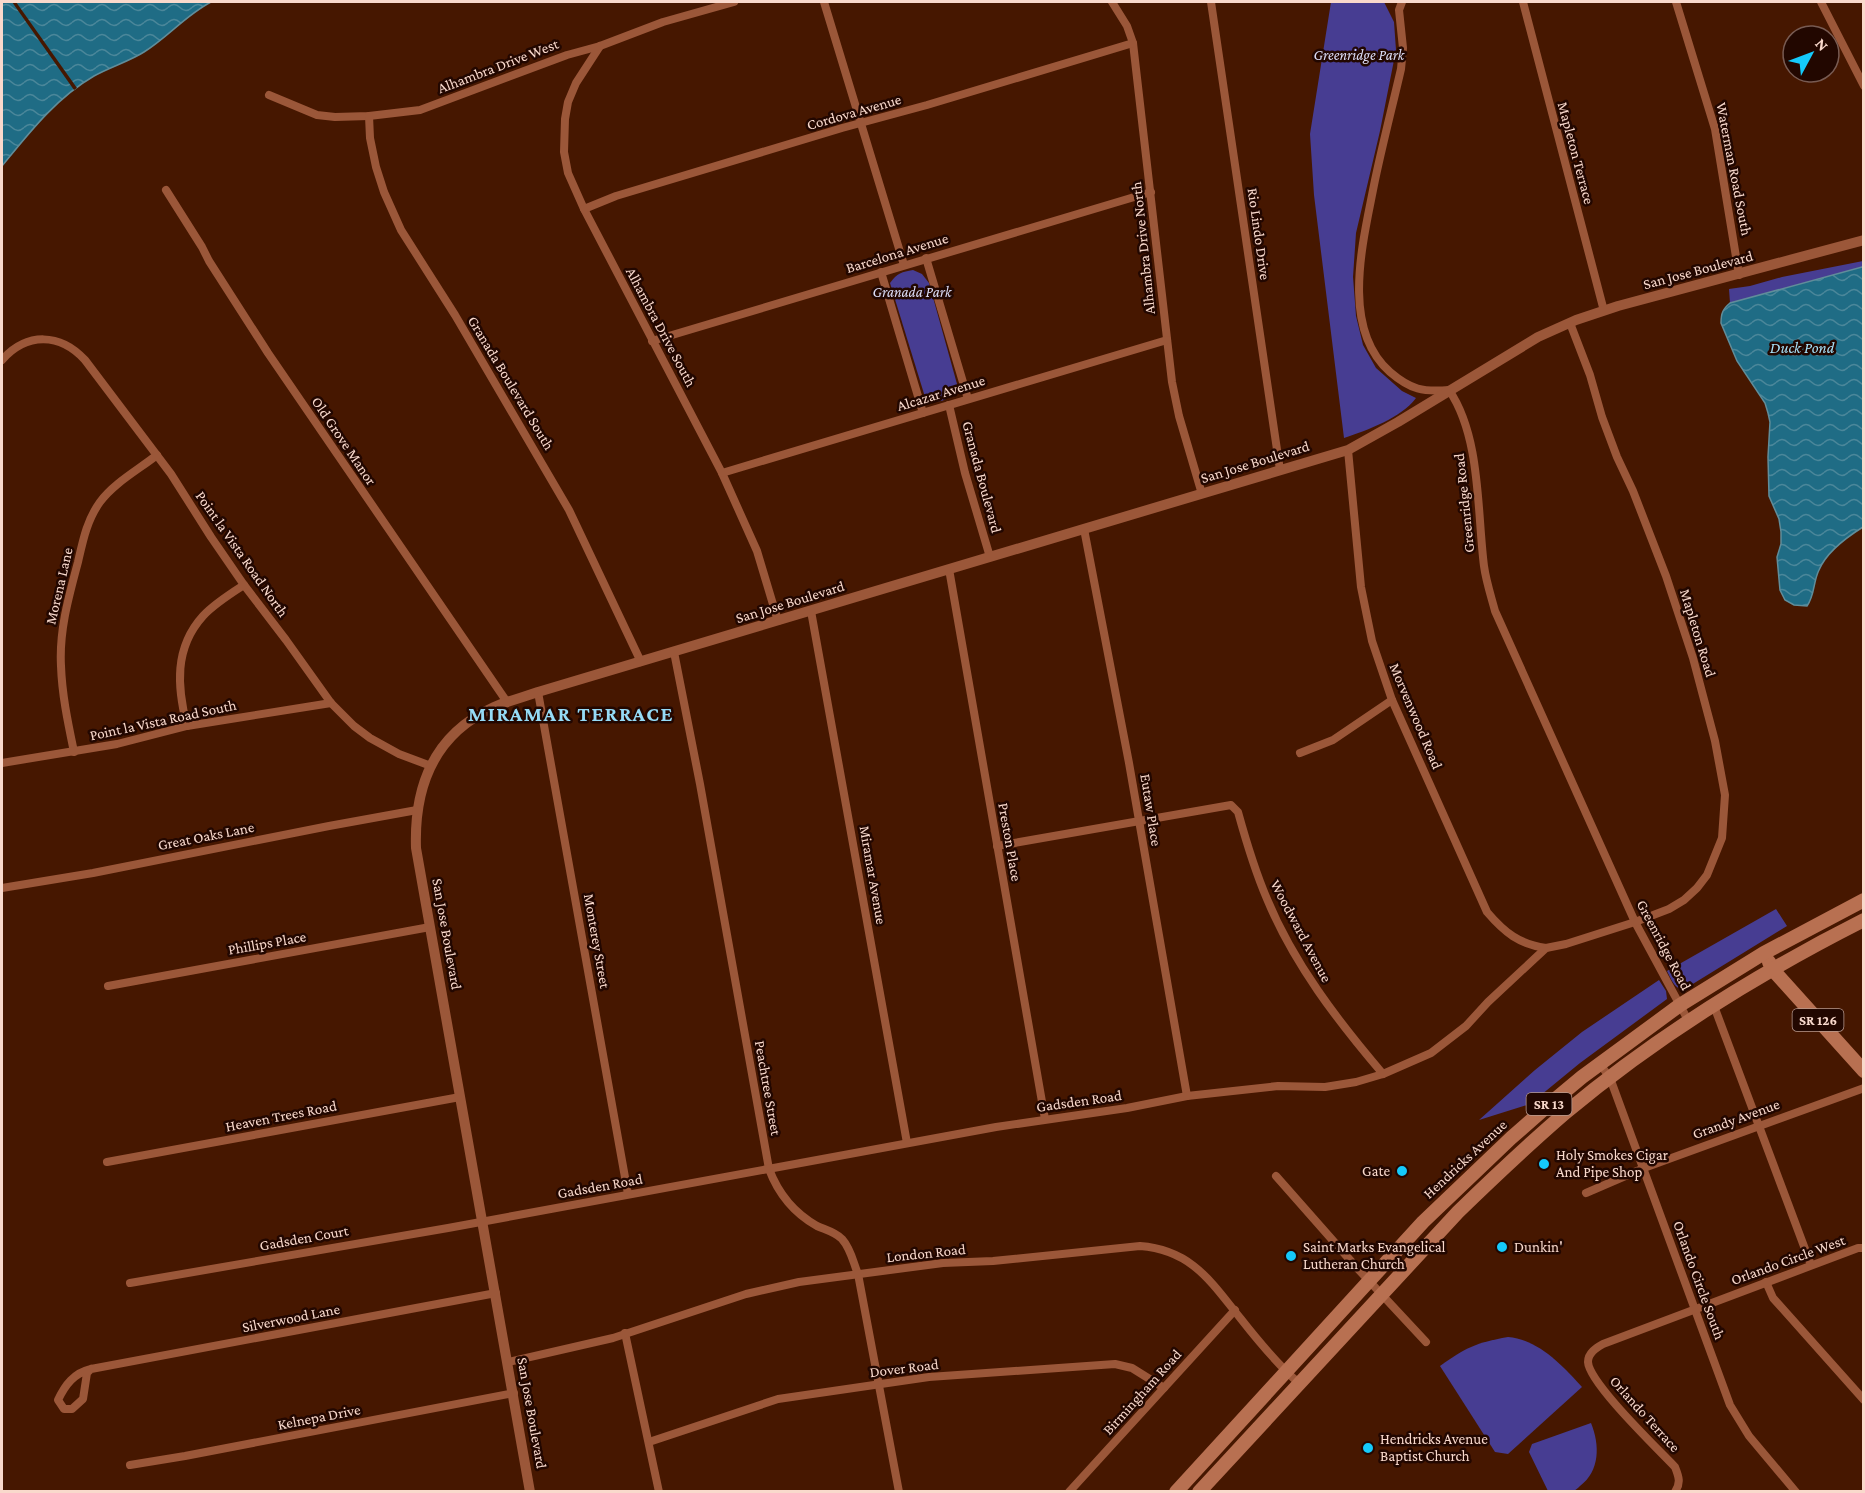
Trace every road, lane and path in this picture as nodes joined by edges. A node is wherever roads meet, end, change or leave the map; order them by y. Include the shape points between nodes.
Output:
1 (734, 2) edge
2 (824, 2) edge
3 (1112, 2) edge
4 (1210, 2) edge
5 (1402, 2) edge
6 (1523, 2) edge
7 (1676, 2) edge
8 (1821, 2) edge
9 (1133, 42) junction
10 (600, 46) junction
11 (1863, 86) edge
12 (269, 95) dead end
13 (369, 116) junction
14 (862, 124) junction
15 (166, 190) dead end
16 (1151, 192) junction
17 (584, 209) junction
18 (1863, 240) edge
19 (926, 258) junction
20 (904, 265) junction
21 (881, 272) junction
22 (1739, 274) junction
23 (1604, 311) junction
24 (1570, 323) junction
25 (1167, 340) junction
26 (652, 341) junction
27 (2, 360) edge
28 (1449, 390) junction
29 (968, 399) junction
30 (949, 405) junction
31 (923, 413) junction
32 (1347, 450) junction
33 (157, 455) junction
34 (1280, 471) junction
35 (722, 473) junction
36 (1202, 494) junction
37 (1084, 529) junction
38 (990, 557) junction
39 (949, 569) junction
40 (244, 585) junction
41 (811, 611) junction
42 (778, 621) junction
43 (674, 652) junction
44 (641, 662) junction
45 (538, 692) junction
46 (1392, 700) junction
47 (507, 702) junction
48 (331, 703) junction
49 (187, 726) junction
50 (74, 752) junction
51 (1300, 753) dead end
52 (2, 763) edge
53 (431, 766) junction
54 (417, 810) junction
55 (1139, 822) junction
56 (997, 846) junction
57 (2, 888) edge
58 (1863, 900) edge
59 (1863, 920) edge
60 (1635, 922) junction
61 (430, 927) junction
62 (1546, 948) junction
63 (1760, 956) junction
64 (1773, 970) junction
65 (108, 986) dead end
66 (1680, 1005) junction
67 (1714, 1006) junction
68 (1689, 1022) junction
69 (1600, 1064) junction
70 (1863, 1071) edge
71 (1383, 1074) junction
72 (1610, 1078) junction
73 (1863, 1088) edge
74 (1187, 1096) junction
75 (460, 1097) junction
76 (1045, 1119) junction
77 (1760, 1125) junction
78 (907, 1143) junction
79 (107, 1162) dead end
80 (1644, 1168) junction
81 (769, 1169) junction
82 (1276, 1176) dead end
83 (1586, 1193) dead end
84 (628, 1194) junction
85 (1437, 1208) junction
86 (483, 1221) junction
87 (1449, 1221) junction
88 (1863, 1248) edge
89 (1811, 1265) junction
90 (858, 1274) junction
91 (1369, 1280) junction
92 (1766, 1282) junction
93 (130, 1283) dead end
94 (496, 1293) junction
95 (1381, 1293) junction
96 (1695, 1309) junction
97 (1234, 1310) junction
98 (625, 1333) junction
99 (1426, 1342) dead end
100 (1590, 1355) joint
101 (508, 1362) junction
102 (91, 1369) junction
103 (1286, 1371) junction
104 (878, 1384) junction
105 (1300, 1384) junction
106 (1164, 1388) junction
107 (514, 1393) junction
108 (1863, 1400) edge
109 (649, 1442) junction
110 (130, 1465) dead end
111 (1195, 1471) junction
112 (1204, 1487) edge
113 (530, 1491) edge
114 (659, 1491) edge
115 (899, 1491) edge
116 (1069, 1491) edge
117 (1176, 1491) edge
118 (1674, 1491) edge
119 (1796, 1491) edge

1 - 10 street, Alhambra Drive West via 663,22
2 - 14 street
3 - 9 street, Alhambra Drive North
4 - 34 street, Rio Lindo Drive
5 - 28 street via 1401,69 1362,251 1362,315 1372,350 1400,381 1421,390
6 - 23 street, Mapleton Terrace
7 - 22 street, Waterman Road South via 1715,129
8 - 11 street
9 - 14 street, Cordova Avenue
9 - 16 street, Alhambra Drive North
10 - 13 street, Alhambra Drive West via 540,64 420,110
10 - 17 street, Alhambra Drive South via 576,83 565,119 567,172
12 - 13 street, Alhambra Drive West via 317,115
13 - 44 street, Granada Boulevard South via 376,167 400,230 455,315 569,510
14 - 17 street, Cordova Avenue via 616,196
14 - 20 street
15 - 47 street, Old Grove Manor via 268,353
16 - 19 street, Barcelona Avenue
16 - 25 street, Alhambra Drive North
17 - 26 street, Alhambra Drive South
18 - 22 street, San Jose Boulevard
19 - 20 street, Barcelona Avenue
19 - 29 street, Granada Boulevard
20 - 21 street, Barcelona Avenue
21 - 26 street, Barcelona Avenue
21 - 31 street
22 - 23 street, San Jose Boulevard
23 - 24 street, San Jose Boulevard
24 - 28 street, San Jose Boulevard via 1538,337
24 - 60 street, Mapleton Road via 1693,658 1725,795 1722,838 1707,875 1697,888 1669,909
25 - 29 street, Alcazar Avenue
25 - 36 street, Alhambra Drive North via 1179,416
26 - 35 street, Alhambra Drive South
27 - 33 street, Point la Vista Road North via 25,343 48,340 70,346 86,360
28 - 32 street, San Jose Boulevard
28 - 60 street, Greenridge Road via 1460,408 1471,446 1485,568 1495,611
29 - 30 street, Alcazar Avenue
30 - 31 street, Alcazar Avenue
30 - 38 street, Granada Boulevard
31 - 35 street, Alcazar Avenue
32 - 34 street, San Jose Boulevard
32 - 46 street, Morvenwood Road via 1361,587 1372,640
33 - 40 street, Point la Vista Road North
33 - 50 street, Morena Lane via 112,489 87,524 67,605 60,664
34 - 36 street, San Jose Boulevard
35 - 42 street, Alhambra Drive South via 757,551
36 - 37 street, San Jose Boulevard
37 - 38 street, San Jose Boulevard
37 - 55 street, Eutaw Place
38 - 39 street, San Jose Boulevard
39 - 41 street, San Jose Boulevard
39 - 56 street, Preston Place
40 - 48 street, Point la Vista Road North
40 - 49 street via 203,616 186,641 179,682
41 - 42 street, San Jose Boulevard
41 - 78 street, Miramar Avenue
42 - 43 street, San Jose Boulevard
43 - 44 street, San Jose Boulevard
43 - 81 street, Peachtree Street
44 - 45 street, San Jose Boulevard
45 - 47 street, San Jose Boulevard
45 - 84 street, Monterey Street
46 - 51 street via 1333,740
46 - 62 street, Morvenwood Road via 1487,912 1514,938
47 - 53 street, San Jose Boulevard via 467,724 448,741
48 - 49 street, Point la Vista Road South
48 - 53 street, Point la Vista Road North via 370,738
49 - 50 street, Point la Vista Road South
50 - 52 street, Point la Vista Road South
53 - 54 street, San Jose Boulevard
54 - 57 street, Great Oaks Lane
54 - 61 street, San Jose Boulevard via 416,848
55 - 56 street, Woodward Avenue
55 - 71 street, Woodward Avenue via 1231,805 1238,812 1266,898 1292,948 1322,998
55 - 74 street, Eutaw Place
56 - 76 street, Preston Place
58 - 63 main road, Hendricks Avenue / SR 13
59 - 64 main road, SR 13
60 - 62 street
60 - 66 street, Greenridge Road
61 - 65 street, Phillips Place
61 - 75 street, San Jose Boulevard
62 - 71 street, Gadsden Road via 1466,1026 1431,1053
63 - 64 main road, SR 126
63 - 66 main road, Hendricks Avenue / SR 13
63 - 67 main road via 1722,988
64 - 67 main road, SR 13
64 - 70 main road, SR 126
66 - 68 street, Greenridge Road
66 - 69 main road, Hendricks Avenue / SR 13
67 - 68 main road, SR 13
67 - 77 street
68 - 72 main road, SR 13
69 - 72 street, Orlando Circle South
69 - 85 main road, Hendricks Avenue / SR 13 via 1511,1138
71 - 74 street, Gadsden Road via 1325,1086 1278,1086
72 - 80 street, Orlando Circle South
72 - 87 main road, SR 13 via 1550,1127
73 - 77 street, Grandy Avenue
74 - 76 street, Gadsden Road
75 - 79 street, Heaven Trees Road
75 - 86 street, San Jose Boulevard
76 - 78 street, Gadsden Road
77 - 80 street, Grandy Avenue
77 - 89 street
78 - 81 street, Gadsden Road
80 - 83 street, Grandy Avenue
80 - 96 street, Orlando Circle South
81 - 84 street, Gadsden Road
81 - 90 street, Peachtree Street via 778,1190 802,1215 848,1246
82 - 91 street
84 - 86 street, Gadsden Road
85 - 87 main road
85 - 91 main road, Hendricks Avenue / SR 13
86 - 93 street, Gadsden Court
86 - 94 street, San Jose Boulevard
87 - 95 main road, SR 13
88 - 89 street, Orlando Circle West
89 - 92 street, Orlando Circle West
90 - 97 street, London Road via 943,1263 1156,1247 1188,1260 1216,1286
90 - 98 street, London Road via 746,1294
90 - 104 street, Peachtree Street
91 - 95 street
91 - 103 main road, Hendricks Avenue / SR 13
92 - 96 street, Orlando Circle West
92 - 108 street via 1773,1298
94 - 101 street, San Jose Boulevard
94 - 102 street, Silverwood Lane
95 - 99 street
95 - 105 main road, SR 13
96 - 100 street, Orlando Circle West via 1603,1344
96 - 119 street, Orlando Circle South via 1734,1413
97 - 103 street, London Road
97 - 106 street, Birmingham Road
98 - 101 street, London Road
98 - 109 street
100 - 118 street, Orlando Terrace via 1588,1362 1596,1381 1675,1467 1679,1476
101 - 107 street, San Jose Boulevard
102 - 102 street, Silverwood Lane via 83,1400 72,1409 64,1409 58,1401 63,1390 72,1378
103 - 105 street, London Road
103 - 111 main road, Hendricks Avenue / SR 13
104 - 106 street, Dover Road via 1115,1364 1132,1368
104 - 109 street, Dover Road via 777,1399
104 - 115 street, Peachtree Street
105 - 112 main road, SR 13
106 - 116 street, Birmingham Road
107 - 110 street, Kelnepa Drive
107 - 113 street, San Jose Boulevard
109 - 114 street
111 - 112 main road
111 - 117 main road, Hendricks Avenue / SR 13

